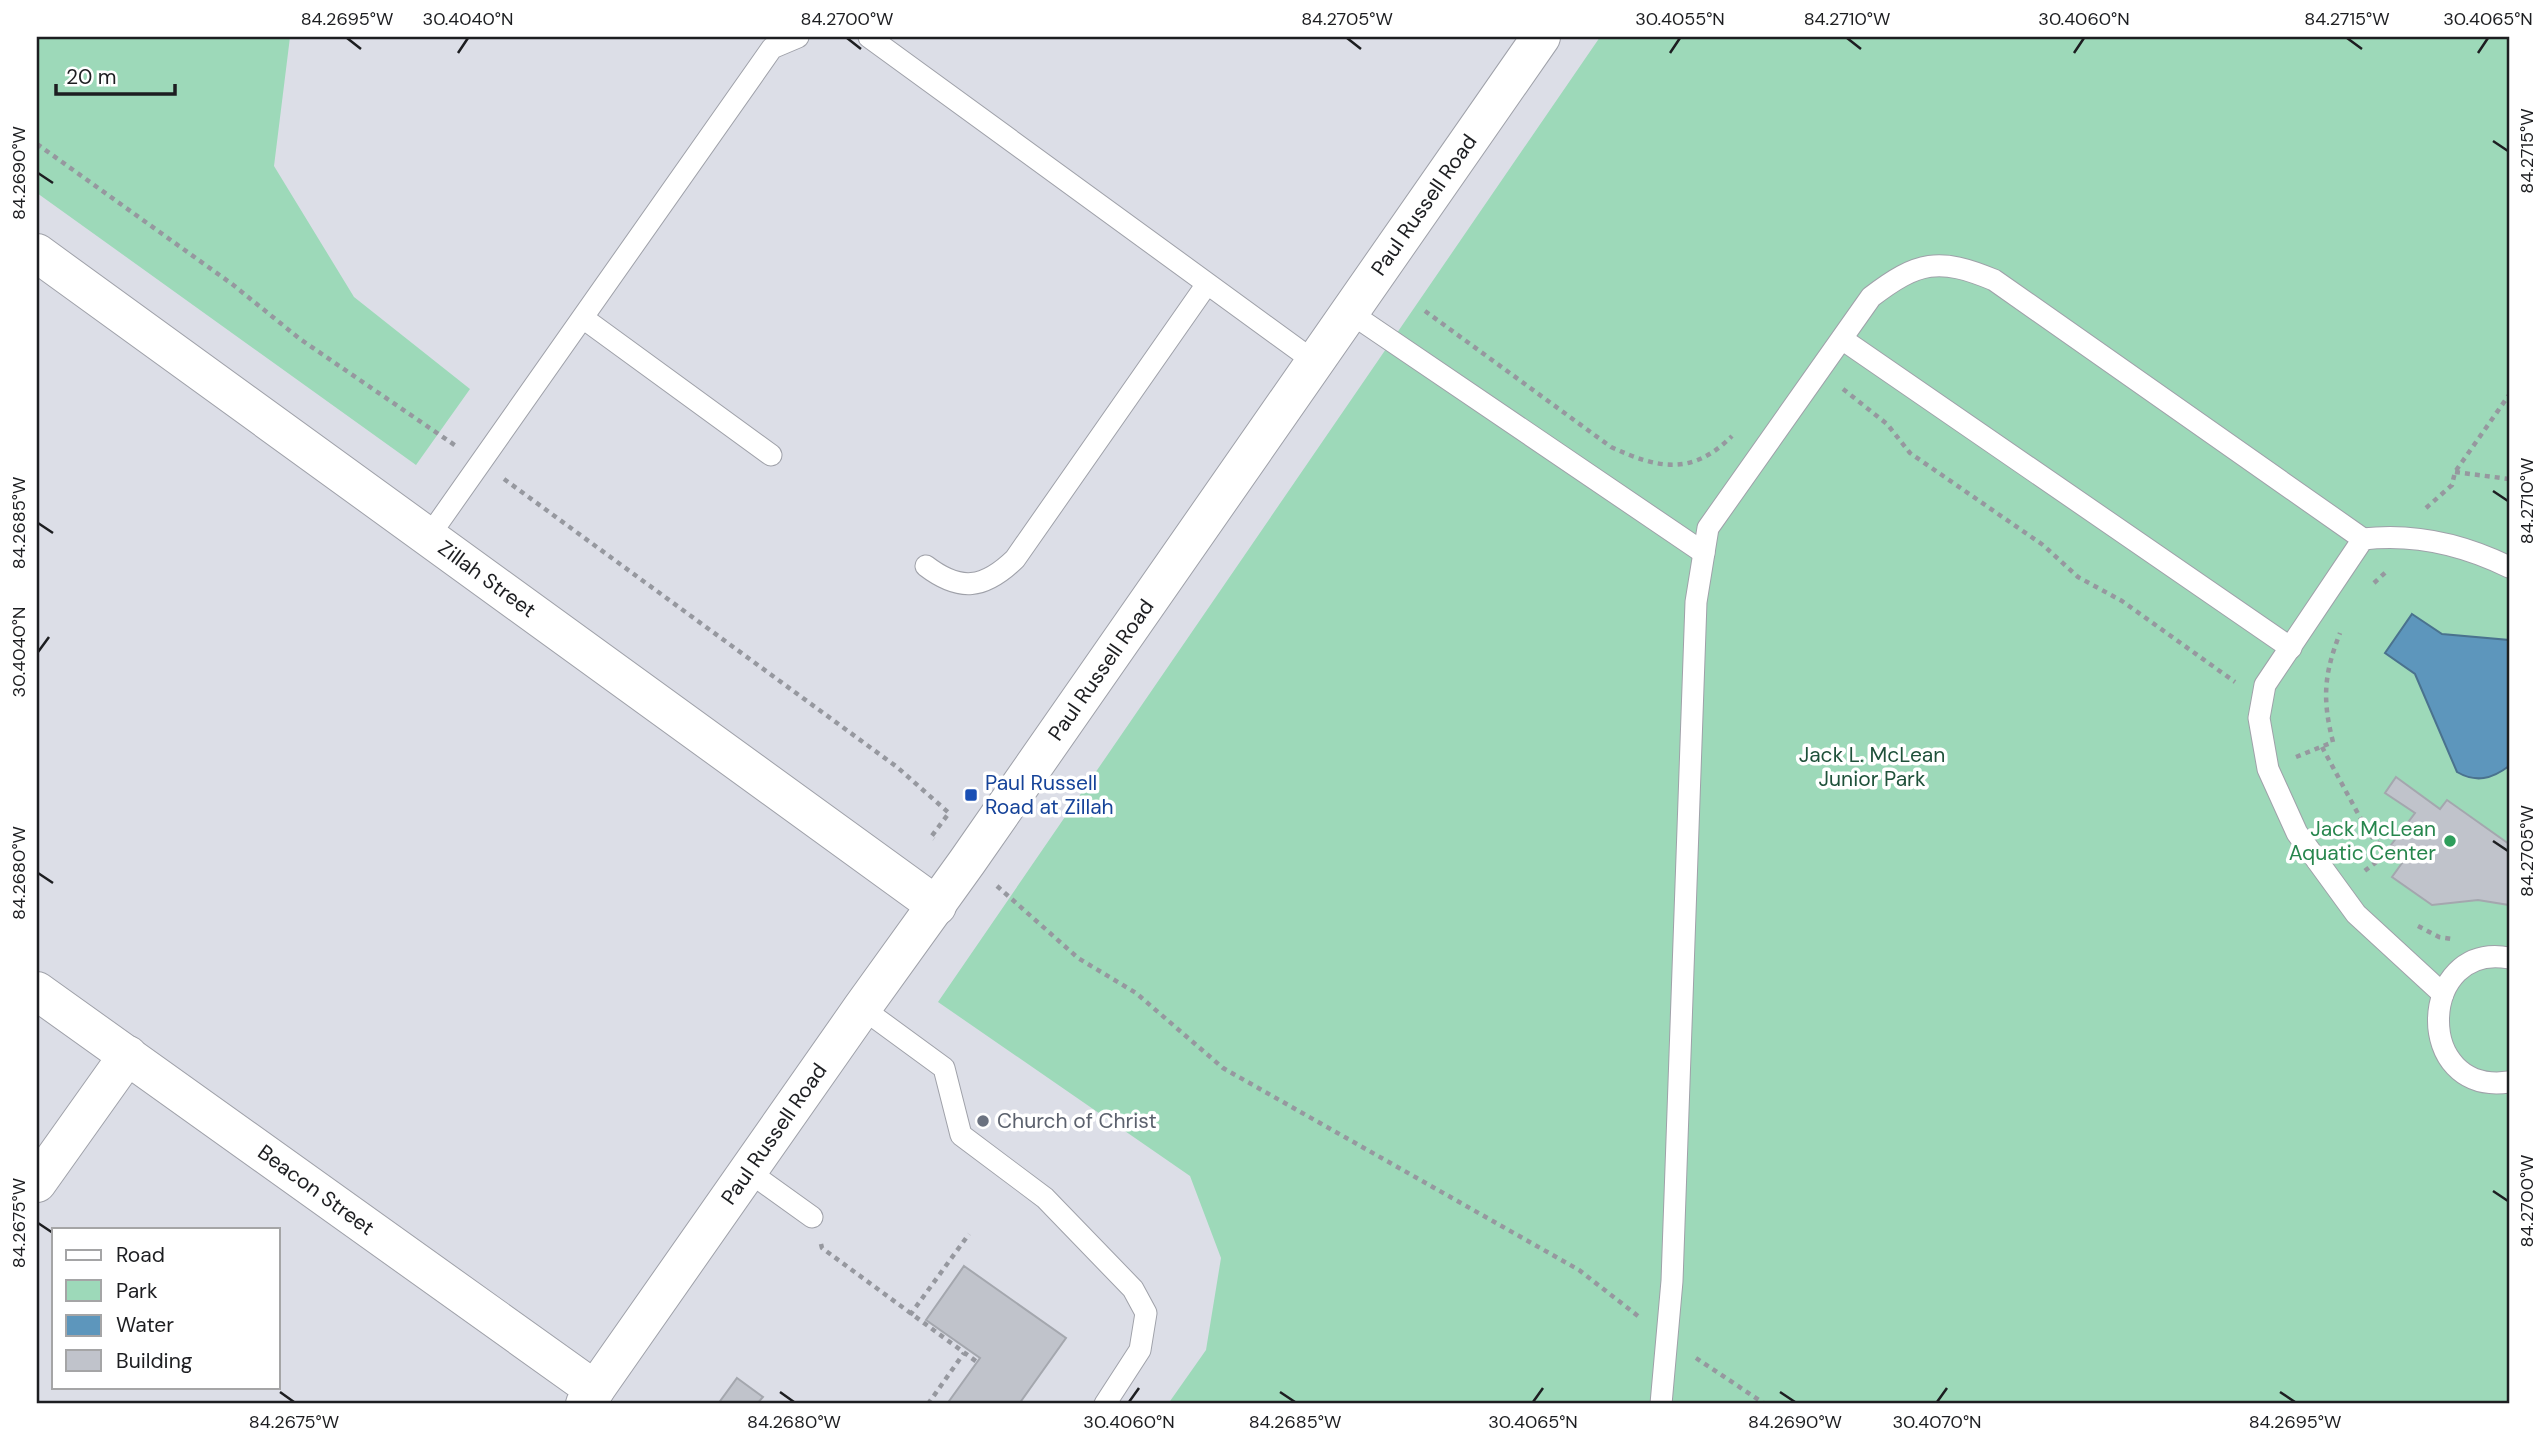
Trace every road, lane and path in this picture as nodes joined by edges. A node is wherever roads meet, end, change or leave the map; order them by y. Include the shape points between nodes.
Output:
1 (798, 37) edge
2 (869, 37) edge
3 (1541, 37) edge
4 (37, 253) edge
5 (1208, 284) junction
6 (1425, 311) dead end
7 (1349, 312) junction
8 (583, 318) junction
9 (1842, 339) junction
10 (1315, 362) junction
11 (1819, 372) junction
12 (2509, 394) edge
13 (1739, 427) dead end
14 (771, 455) dead end
15 (2455, 472) junction
16 (2509, 479) edge
17 (2428, 507) junction
18 (2419, 511) dead end
19 (429, 536) junction
20 (2417, 537) junction
21 (2363, 538) junction
22 (1704, 553) junction
23 (926, 566) dead end
24 (2509, 567) edge
25 (2365, 591) dead end
26 (2342, 629) dead end
27 (2291, 648) junction
28 (2240, 686) dead end
29 (2322, 746) junction
30 (2267, 769) junction
31 (990, 879) dead end
32 (2370, 885) dead end
33 (937, 906) junction
34 (2413, 924) dead end
35 (2461, 940) dead end
36 (2509, 957) edge
37 (37, 991) edge
38 (2443, 993) junction
39 (862, 1007) junction
40 (128, 1055) junction
41 (2509, 1082) edge
42 (748, 1171) junction
43 (37, 1183) edge
44 (812, 1217) joint
45 (969, 1234) dead end
46 (911, 1315) junction
47 (1667, 1338) junction
48 (964, 1353) junction
49 (977, 1362) dead end
50 (590, 1397) edge
51 (928, 1404) edge
52 (1105, 1404) edge
53 (1661, 1404) edge
54 (1765, 1404) edge

1 - 8 lane via 772,48
2 - 5 lane
3 - 7 street, Paul Russell Road
4 - 19 street, Zillah Street
5 - 10 lane
5 - 23 lane via 1015,559 997,576 977,584 945,580
6 - 13 path via 1611,447 1642,462 1692,463 1712,454
7 - 10 street, Paul Russell Road
7 - 22 lane
8 - 14 lane
8 - 19 lane
9 - 11 lane
9 - 21 lane via 1871,297 1899,276 1931,265 1961,266 1994,281
9 - 27 lane
10 - 33 street, Paul Russell Road
11 - 22 lane via 1708,528
11 - 28 path via 1887,424 1910,453 2043,545 2078,577 2122,601
12 - 15 path
15 - 16 path
15 - 17 path via 2452,485
17 - 18 path
17 - 20 path
19 - 33 street, Zillah Street
20 - 21 lane
20 - 24 lane via 2483,554
20 - 25 path via 2409,557
21 - 27 lane
22 - 47 lane via 1696,602
26 - 29 path via 2328,666 2325,696 2333,742
27 - 30 lane via 2265,685 2259,718
29 - 30 path
29 - 32 path via 2369,834 2388,853 2361,874
30 - 38 lane via 2297,833 2356,914
31 - 47 path via 1078,958 1136,993 1223,1068 1579,1270
33 - 39 street, Paul Russell Road
34 - 35 path via 2439,937
36 - 38 lane via 2469,965
37 - 40 street, Beacon Street
38 - 41 lane via 2438,1031 2444,1051 2477,1079
39 - 42 street, Paul Russell Road
39 - 52 lane via 944,1068 961,1135 1045,1198 1133,1289 1146,1313 1140,1350
40 - 43 street
40 - 50 street, Beacon Street
42 - 44 lane
42 - 50 street, Paul Russell Road
44 - 46 path via 822,1248
45 - 46 path
46 - 48 path
47 - 53 lane
47 - 54 path
48 - 49 path
48 - 51 path

